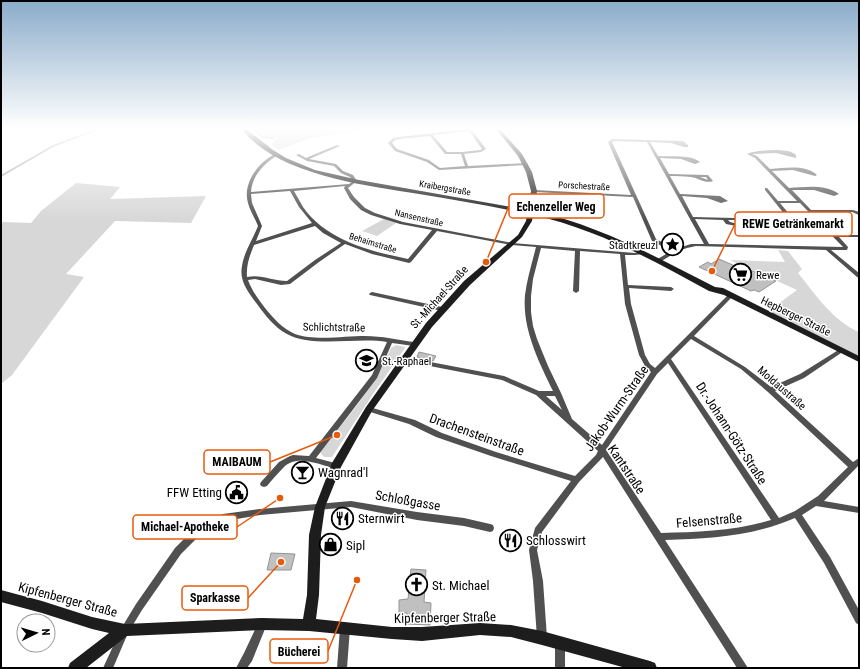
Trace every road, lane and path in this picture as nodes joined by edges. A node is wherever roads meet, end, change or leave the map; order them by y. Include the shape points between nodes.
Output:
1 (269, 159) edge
2 (288, 159) edge
3 (307, 159) edge
4 (421, 159) edge
5 (464, 159) edge
6 (523, 159) edge
7 (618, 159) edge
8 (658, 159) edge
9 (758, 159) edge
10 (526, 164) junction
11 (467, 168) junction
12 (769, 170) junction
13 (796, 170) dead end
14 (667, 175) junction
15 (694, 176) dead end
16 (355, 181) junction
17 (348, 185) junction
18 (766, 189) dead end
19 (788, 189) junction
20 (816, 189) dead end
21 (292, 190) junction
22 (534, 191) junction
23 (249, 193) junction
24 (678, 195) junction
25 (634, 196) junction
26 (707, 196) dead end
27 (777, 202) junction
28 (802, 202) junction
29 (810, 211) junction
30 (840, 211) junction
31 (531, 213) junction
32 (859, 214) edge
33 (788, 215) dead end
34 (691, 218) junction
35 (859, 218) edge
36 (724, 219) dead end
37 (315, 224) junction
38 (435, 230) junction
39 (835, 236) junction
40 (859, 236) edge
41 (344, 243) junction
42 (253, 244) junction
43 (512, 244) junction
44 (706, 245) junction
45 (539, 246) junction
46 (578, 249) junction
47 (675, 250) junction
48 (828, 250) junction
49 (622, 253) junction
50 (641, 253) junction
51 (658, 261) junction
52 (859, 276) edge
53 (244, 279) junction
54 (626, 286) junction
55 (671, 289) dead end
56 (576, 291) dead end
57 (372, 294) dead end
58 (727, 294) junction
59 (442, 309) junction
60 (690, 336) junction
61 (390, 341) junction
62 (414, 344) junction
63 (842, 350) junction
64 (859, 358) edge
65 (404, 359) junction
66 (668, 359) junction
67 (655, 372) junction
68 (770, 390) junction
69 (538, 393) junction
70 (558, 393) junction
71 (370, 409) junction
72 (570, 420) junction
73 (602, 450) junction
74 (311, 459) junction
75 (859, 460) edge
76 (336, 466) junction
77 (852, 466) junction
78 (576, 480) junction
79 (264, 484) dead end
80 (816, 503) junction
81 (320, 507) junction
82 (859, 510) edge
83 (797, 514) junction
84 (776, 521) junction
85 (490, 528) dead end
86 (658, 538) junction
87 (1, 596) edge
88 (859, 620) edge
89 (262, 624) junction
90 (309, 625) junction
91 (345, 628) junction
92 (125, 630) junction
93 (542, 638) junction
94 (560, 643) junction
95 (75, 668) edge
96 (108, 668) edge
97 (241, 668) edge
98 (342, 668) edge
99 (560, 668) edge
100 (650, 668) edge
101 (743, 668) edge

1 - 23 street via 254,176
2 - 16 street, Kraibergstraße via 313,170
3 - 16 street, Kraibergstraße via 335,165 342,172 352,176
4 - 11 street via 437,169
5 - 11 street
6 - 10 street, St.-Michael-Straße
7 - 25 street
8 - 14 street
9 - 12 street
10 - 11 street
10 - 22 street, St.-Michael-Straße
12 - 13 street
12 - 19 street
14 - 15 street
14 - 24 street
16 - 17 street
16 - 31 street, Kraibergstraße
17 - 21 street
17 - 38 street, Nansenstraße via 346,188 352,198 372,214
18 - 27 street
19 - 20 street
19 - 28 street
21 - 23 street
21 - 37 street, Behaimstraße via 299,206
22 - 25 street, Porschestraße
22 - 31 street, St.-Michael-Straße
23 - 42 street via 260,226
24 - 26 street
24 - 34 street
25 - 47 street via 654,240
27 - 28 street
27 - 33 street
28 - 29 street
29 - 30 street
29 - 39 street
30 - 32 street
30 - 35 street
31 - 43 street, St.-Michael-Straße via 525,230
31 - 50 street, Hepberger Straße via 576,224
34 - 36 street
34 - 44 street
37 - 41 street, Behaimstraße
37 - 42 street
38 - 41 street, Behaimstraße via 409,261
38 - 43 street, Nansenstraße
39 - 40 street
39 - 48 street via 846,247
41 - 53 street via 288,282 281,283 255,277
42 - 53 street via 245,260
43 - 45 street, Nansenstraße
43 - 59 street, St.-Michael-Straße via 478,272
44 - 47 street via 687,246
44 - 48 street
45 - 46 street, Nansenstraße
45 - 70 street via 528,294 527,311 532,335
46 - 49 street, Nansenstraße
46 - 56 street
47 - 51 street
48 - 52 street
49 - 50 street, Nansenstraße
49 - 54 street
50 - 51 street, Hepberger Straße
51 - 58 street, Hepberger Straße
53 - 61 street, Schlichtstraße via 264,310 285,332 294,336
54 - 55 street
54 - 67 street via 628,304 642,355 647,365
57 - 59 street
58 - 60 street, Jakob-Wurm-Straße
58 - 63 street, Hepberger Straße
59 - 62 street, St.-Michael-Straße
60 - 66 street, Jakob-Wurm-Straße
60 - 68 street, Moldaustraße via 742,368
61 - 62 street, Schlichtstraße
61 - 74 street via 375,376
62 - 65 street, St.-Michael-Straße
63 - 64 street, Hepberger Straße
63 - 68 street via 802,376
65 - 69 street, Kantstraße via 504,378
65 - 71 street, St.-Michael-Straße
66 - 67 street, Jakob-Wurm-Straße
66 - 84 street, Dr.-Johann-Götz-Straße
67 - 73 street, Jakob-Wurm-Straße
68 - 77 street, Moldaustraße
69 - 70 street
69 - 72 street, Kantstraße
70 - 72 street
71 - 76 street, St.-Michael-Straße
71 - 78 street, Drachensteinstraße via 412,422 439,435 494,454
72 - 73 street, Kantstraße
73 - 78 street, Jakob-Wurm-Straße via 599,457
73 - 86 street, Kantstraße
74 - 76 street
74 - 79 street via 293,458 282,464
75 - 77 street, Felsenstraße
76 - 81 street, St.-Michael-Straße
77 - 80 street, Felsenstraße
78 - 93 street, Jakob-Wurm-Straße via 538,531 533,550
80 - 82 street
80 - 83 street, Felsenstraße
81 - 85 street, Schloßgasse via 362,505
81 - 90 street, St.-Michael-Straße via 315,535
81 - 92 street, Schloßgasse via 239,514 209,525 195,534 178,551
83 - 84 street, Felsenstraße
83 - 88 street via 827,560
84 - 86 street, Felsenstraße via 727,534
86 - 101 street, Kantstraße
87 - 92 street, Kipfenberger Straße
89 - 90 street, Kipfenberger Straße
89 - 92 street, Kipfenberger Straße
89 - 97 street
90 - 91 street, Kipfenberger Straße
91 - 93 street, Kipfenberger Straße via 422,634 480,629 511,631
91 - 98 street
92 - 95 street
92 - 96 street, Schloßgasse
93 - 94 street, Kipfenberger Straße
94 - 99 street
94 - 100 street, Kipfenberger Straße

